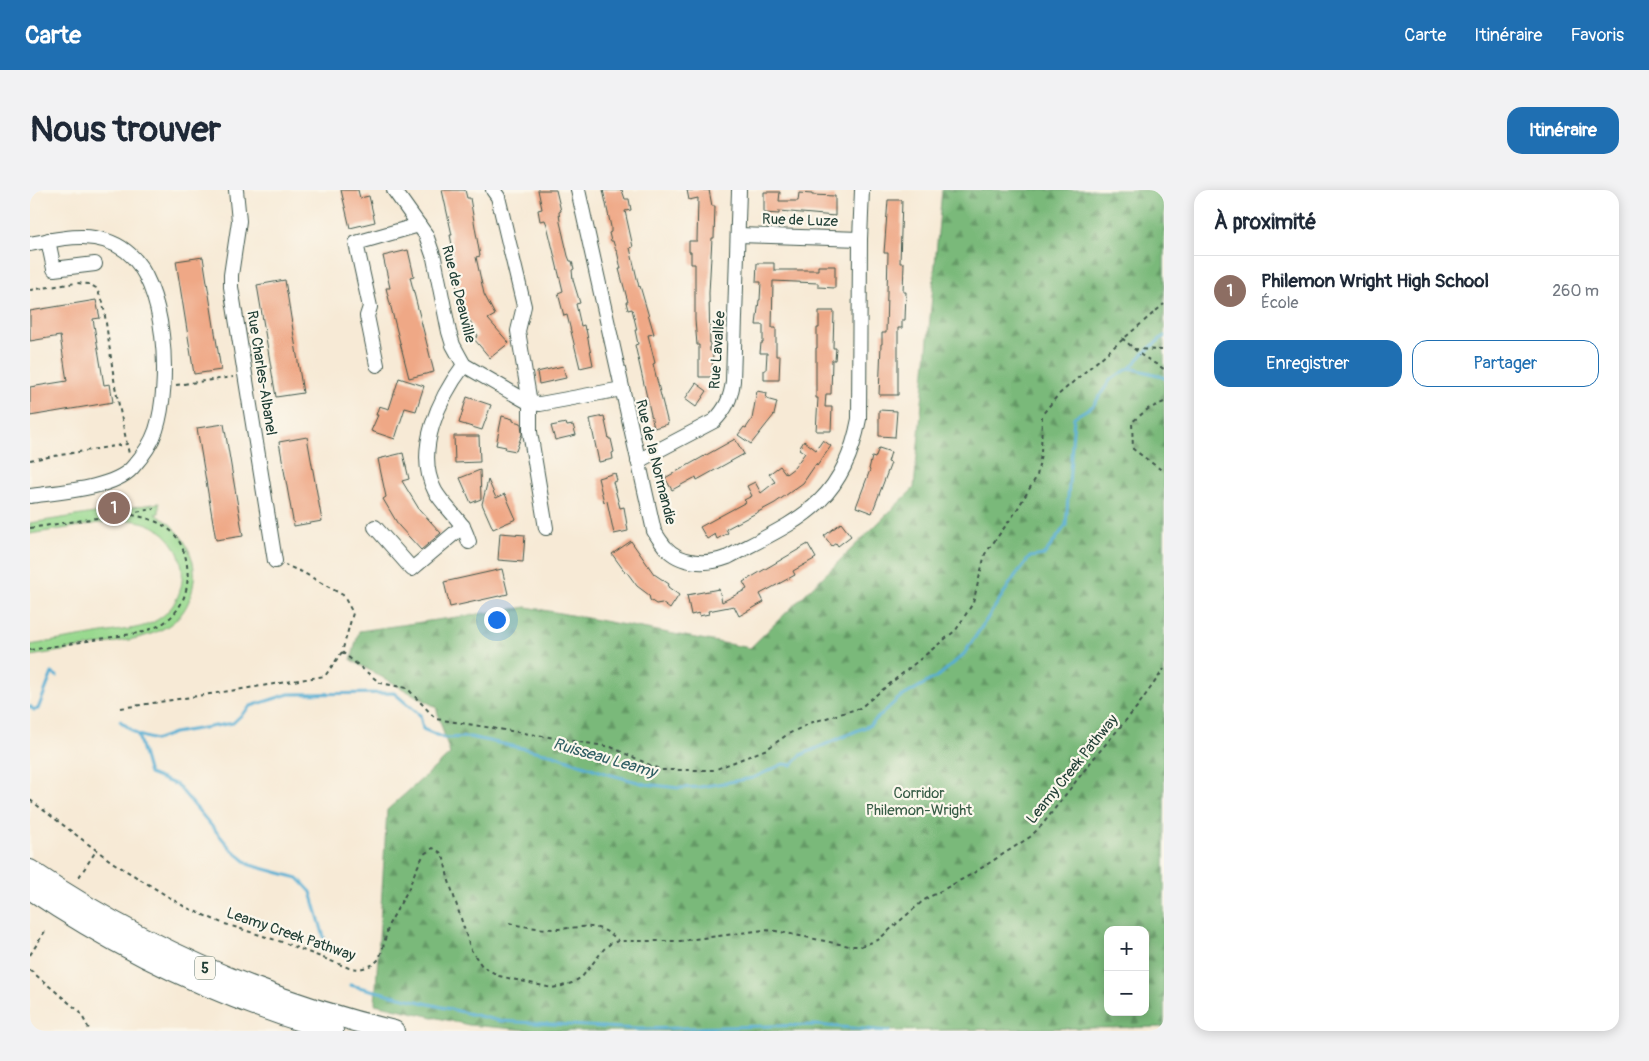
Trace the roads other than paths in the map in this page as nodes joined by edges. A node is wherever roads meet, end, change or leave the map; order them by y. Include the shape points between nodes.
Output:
1 (236, 190) edge
2 (394, 190) edge
3 (493, 190) edge
4 (578, 190) edge
5 (739, 190) edge
6 (862, 190) edge
7 (419, 225) junction
8 (738, 235) junction
9 (860, 239) junction
10 (48, 240) junction
11 (30, 244) edge
12 (95, 264) dead end
13 (377, 365) dead end
14 (464, 365) junction
15 (622, 389) junction
16 (530, 402) junction
17 (638, 460) junction
18 (30, 496) edge
19 (375, 526) dead end
20 (463, 526) junction
21 (546, 528) dead end
22 (469, 542) dead end
23 (275, 561) road end
24 (30, 870) edge
25 (30, 889) edge
26 (333, 1031) edge
27 (394, 1031) edge

1 - 23 street, Rue Charles-Albanel via 239,221 232,287
2 - 7 street, Rue de Deauville
3 - 16 street via 498,197 524,306 518,331
4 - 15 street, Rue de la Normandie
5 - 8 street, Rue Lavallée
6 - 9 street, Rue de la Normandie
7 - 13 street via 356,243 370,308 367,316
7 - 14 street, Rue de Deauville via 430,247 453,345
8 - 9 street, Rue de Luze
8 - 17 street, Rue Lavallée via 733,381 727,405 714,421
9 - 17 street, Rue de la Normandie via 859,419 848,460 826,495 795,521 728,557 694,562 674,554 654,531
10 - 11 street
10 - 12 street via 54,269
10 - 18 street via 92,237 125,250 143,269 163,337 164,387 156,431 143,456 132,468 104,483
14 - 16 street, Rue de Deauville
14 - 20 street via 440,402 427,453 435,491
15 - 16 street, Rue de Deauville via 550,403
15 - 17 street, Rue de la Normandie
16 - 21 street via 530,432
19 - 20 street via 412,569
20 - 22 street
24 - 27 highway, 5 via 112,921 211,970 294,1003
25 - 26 highway, 5 via 101,933 174,972 252,1004

